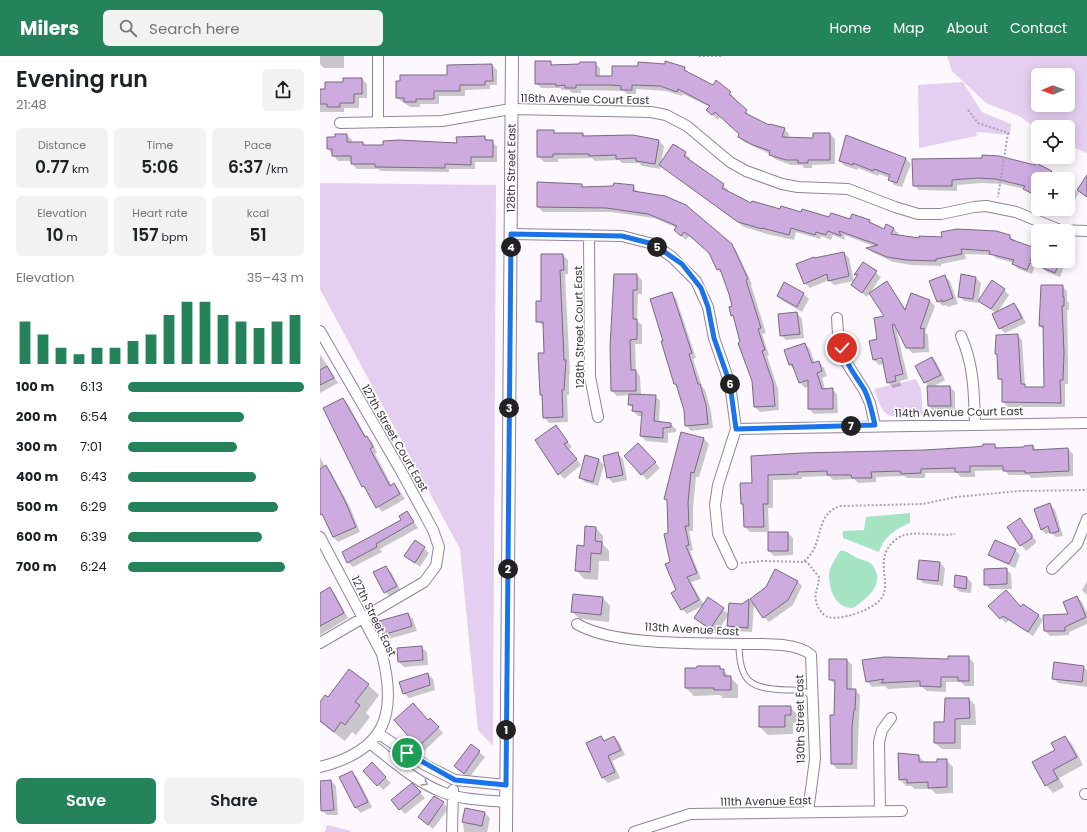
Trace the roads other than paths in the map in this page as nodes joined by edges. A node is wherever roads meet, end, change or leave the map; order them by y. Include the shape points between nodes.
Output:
1 (378, 56) edge
2 (512, 56) edge
3 (511, 109) junction
4 (378, 122) junction
5 (340, 123) dead end
6 (1087, 231) edge
7 (511, 234) junction
8 (589, 235) junction
9 (837, 318) dead end
10 (320, 331) edge
11 (961, 336) dead end
12 (598, 417) dead end
13 (1087, 423) edge
14 (975, 424) junction
15 (875, 425) junction
16 (736, 429) junction
17 (1087, 519) edge
18 (320, 537) edge
19 (732, 564) road end
20 (1052, 569) dead end
21 (364, 616) junction
22 (577, 624) dead end
23 (320, 643) edge
24 (739, 644) junction
25 (807, 652) joint
26 (812, 697) junction
27 (891, 718) dead end
28 (379, 734) junction
29 (371, 744) junction
30 (320, 767) edge
31 (455, 780) junction
32 (506, 785) junction
33 (452, 795) junction
34 (506, 802) junction
35 (880, 811) junction
36 (902, 811) dead end
37 (808, 812) junction
38 (452, 832) edge
39 (506, 832) edge
40 (634, 832) edge

1 - 4 street
2 - 3 street, 128th Street East
3 - 4 street, 116th Avenue Court East via 442,121
3 - 6 street, 116th Avenue Court East via 651,112 666,115 687,126 730,162 746,171 782,184 848,189 918,214 941,214 986,206 1016,212 1060,230
3 - 7 street, 128th Street East
4 - 5 street, 116th Avenue Court East
7 - 8 street
7 - 32 street, 128th Street East
8 - 12 street, 128th Street Court East via 590,377
8 - 16 street via 622,236 643,241 682,264 701,288 714,338 730,384
9 - 15 street via 838,334 846,362 870,403
10 - 21 street, 127th Street Court East via 401,471 439,546 434,571 424,582
11 - 14 street via 969,353 972,368
13 - 14 street, 114th Avenue Court East
14 - 15 street, 114th Avenue Court East
15 - 16 street, 114th Avenue Court East
16 - 19 street via 718,485 715,505 718,534
17 - 20 street via 1077,544
18 - 21 street, 127th Street East
21 - 23 street
21 - 28 street, 127th Street East via 382,654 386,670 388,698
22 - 24 street, 113th Avenue East via 597,633 625,638
24 - 25 street, 113th Avenue East via 802,648
24 - 26 lane via 741,670 751,682 768,689 803,690
25 - 26 street, 130th Street East via 810,655
26 - 37 street, 130th Street East via 815,759
27 - 35 street via 882,730 879,742
28 - 29 street
28 - 31 street via 425,765
29 - 30 street via 352,757
29 -> 33 street via 428,785
31 - 32 street
31 - 33 street
32 - 34 street, 128th Street East
33 - 34 street
33 - 38 street
34 - 39 street, 128th Street East
35 - 36 street, 111th Avenue East
35 - 37 street, 111th Avenue East
37 - 40 street, 111th Avenue East via 690,814

